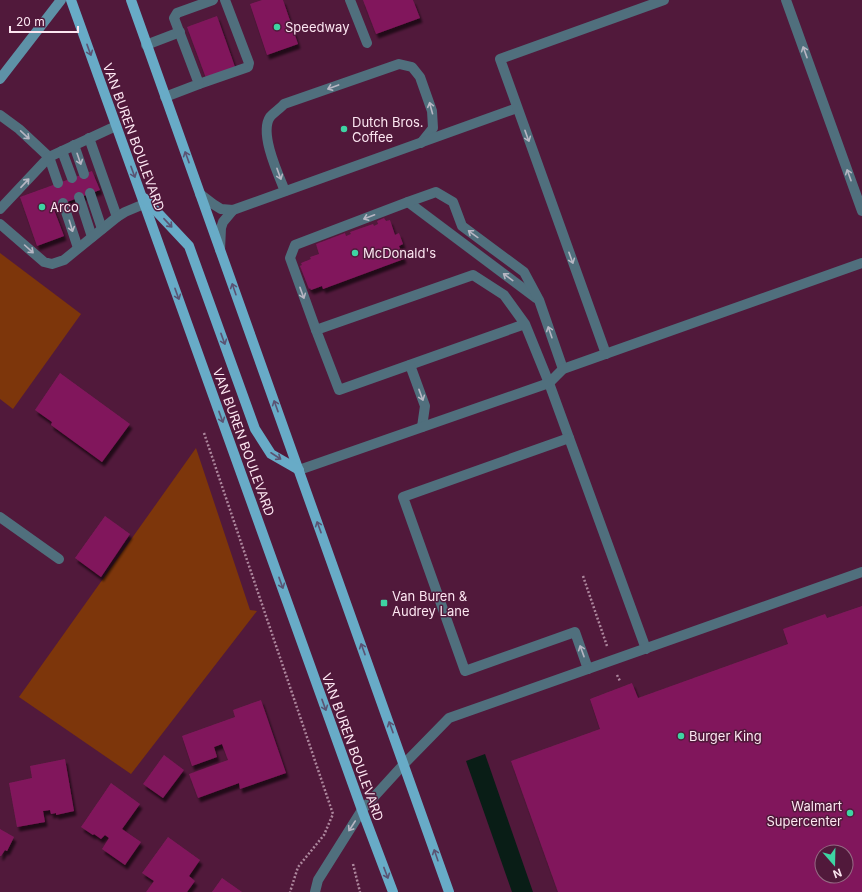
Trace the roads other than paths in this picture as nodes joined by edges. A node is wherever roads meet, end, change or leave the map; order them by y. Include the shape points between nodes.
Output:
1 (61, 0) edge
2 (71, 0) edge
3 (130, 0) edge
4 (213, 0) edge
5 (226, 0) edge
6 (350, 0) edge
7 (664, 0) edge
8 (786, 0) edge
9 (180, 32) junction
10 (367, 43) dead end
11 (146, 45) junction
12 (0, 79) edge
13 (199, 84) junction
14 (165, 97) junction
15 (517, 108) junction
16 (0, 115) edge
17 (116, 126) junction
18 (89, 138) junction
19 (421, 143) junction
20 (74, 145) junction
21 (62, 151) junction
22 (49, 157) junction
23 (84, 174) dead end
24 (72, 178) dead end
25 (58, 183) dead end
26 (285, 191) junction
27 (90, 193) dead end
28 (200, 194) junction
29 (79, 197) dead end
30 (143, 199) junction
31 (408, 202) junction
32 (64, 203) dead end
33 (0, 209) edge
34 (233, 210) junction
35 (862, 211) edge
36 (117, 217) junction
37 (0, 224) edge
38 (102, 228) junction
39 (92, 236) junction
40 (78, 248) junction
41 (220, 250) junction
42 (862, 263) edge
43 (539, 300) junction
44 (526, 324) junction
45 (316, 330) junction
46 (606, 354) junction
47 (410, 365) junction
48 (563, 369) junction
49 (549, 382) junction
50 (422, 426) junction
51 (569, 438) junction
52 (299, 470) junction
53 (0, 517) edge
54 (59, 559) dead end
55 (862, 572) edge
56 (646, 649) junction
57 (588, 669) junction
58 (404, 764) junction
59 (362, 810) junction
60 (314, 892) edge
61 (394, 892) edge
62 (449, 892) edge

1 - 12 street
2 -> 17 main road, VAN BUREN BOULEVARD
3 - 11 main road
4 - 9 street via 177,13 174,18
5 - 13 street via 249,64 248,67
6 - 10 street
7 - 15 street via 500,59
35 -> 8 street
9 - 11 street
9 - 13 street
11 - 14 main road
13 - 14 street
28 -> 14 main road
15 - 19 street
15 -> 46 street
16 -> 22 street
17 - 18 street
17 -> 30 main road, VAN BUREN BOULEVARD
18 - 20 street
18 - 36 street
19 - 26 street
19 -> 26 street via 433,128 432,111 420,77 412,67 399,64 284,104 270,117 266,130 269,148
20 - 21 street
20 -> 23 street
21 - 22 street
21 - 24 street
22 - 25 street
33 -> 22 street
26 - 34 street
27 - 38 street
28 - 34 street via 221,208
28 - 41 main road
29 - 39 street
30 - 36 street
30 -> 52 main road via 189,246 255,428 270,454
30 -> 59 main road, VAN BUREN BOULEVARD
43 -> 31 street
43 -> 31 street via 524,272 462,226 453,202 436,192
31 -> 45 street via 295,245 290,258
32 -> 40 street
34 - 41 street via 221,228
36 - 38 street
37 -> 40 street via 44,262 52,264 64,260
38 - 39 street
39 - 40 street
52 -> 41 main road
42 - 46 street
48 -> 43 street
44 - 45 street via 504,295 473,275
44 - 47 street
44 - 49 street
45 - 47 street via 339,390
46 - 48 street
47 -> 50 street via 425,406
48 - 49 street
49 - 50 street
49 - 51 street
50 - 52 street
51 - 56 street
57 -> 51 street via 575,632 465,671 403,497
58 -> 52 main road
53 - 54 street
55 - 56 street
56 - 57 street
57 - 58 street via 449,718
58 - 59 street
62 -> 58 main road
59 -> 60 street via 318,880
59 -> 61 main road, VAN BUREN BOULEVARD

